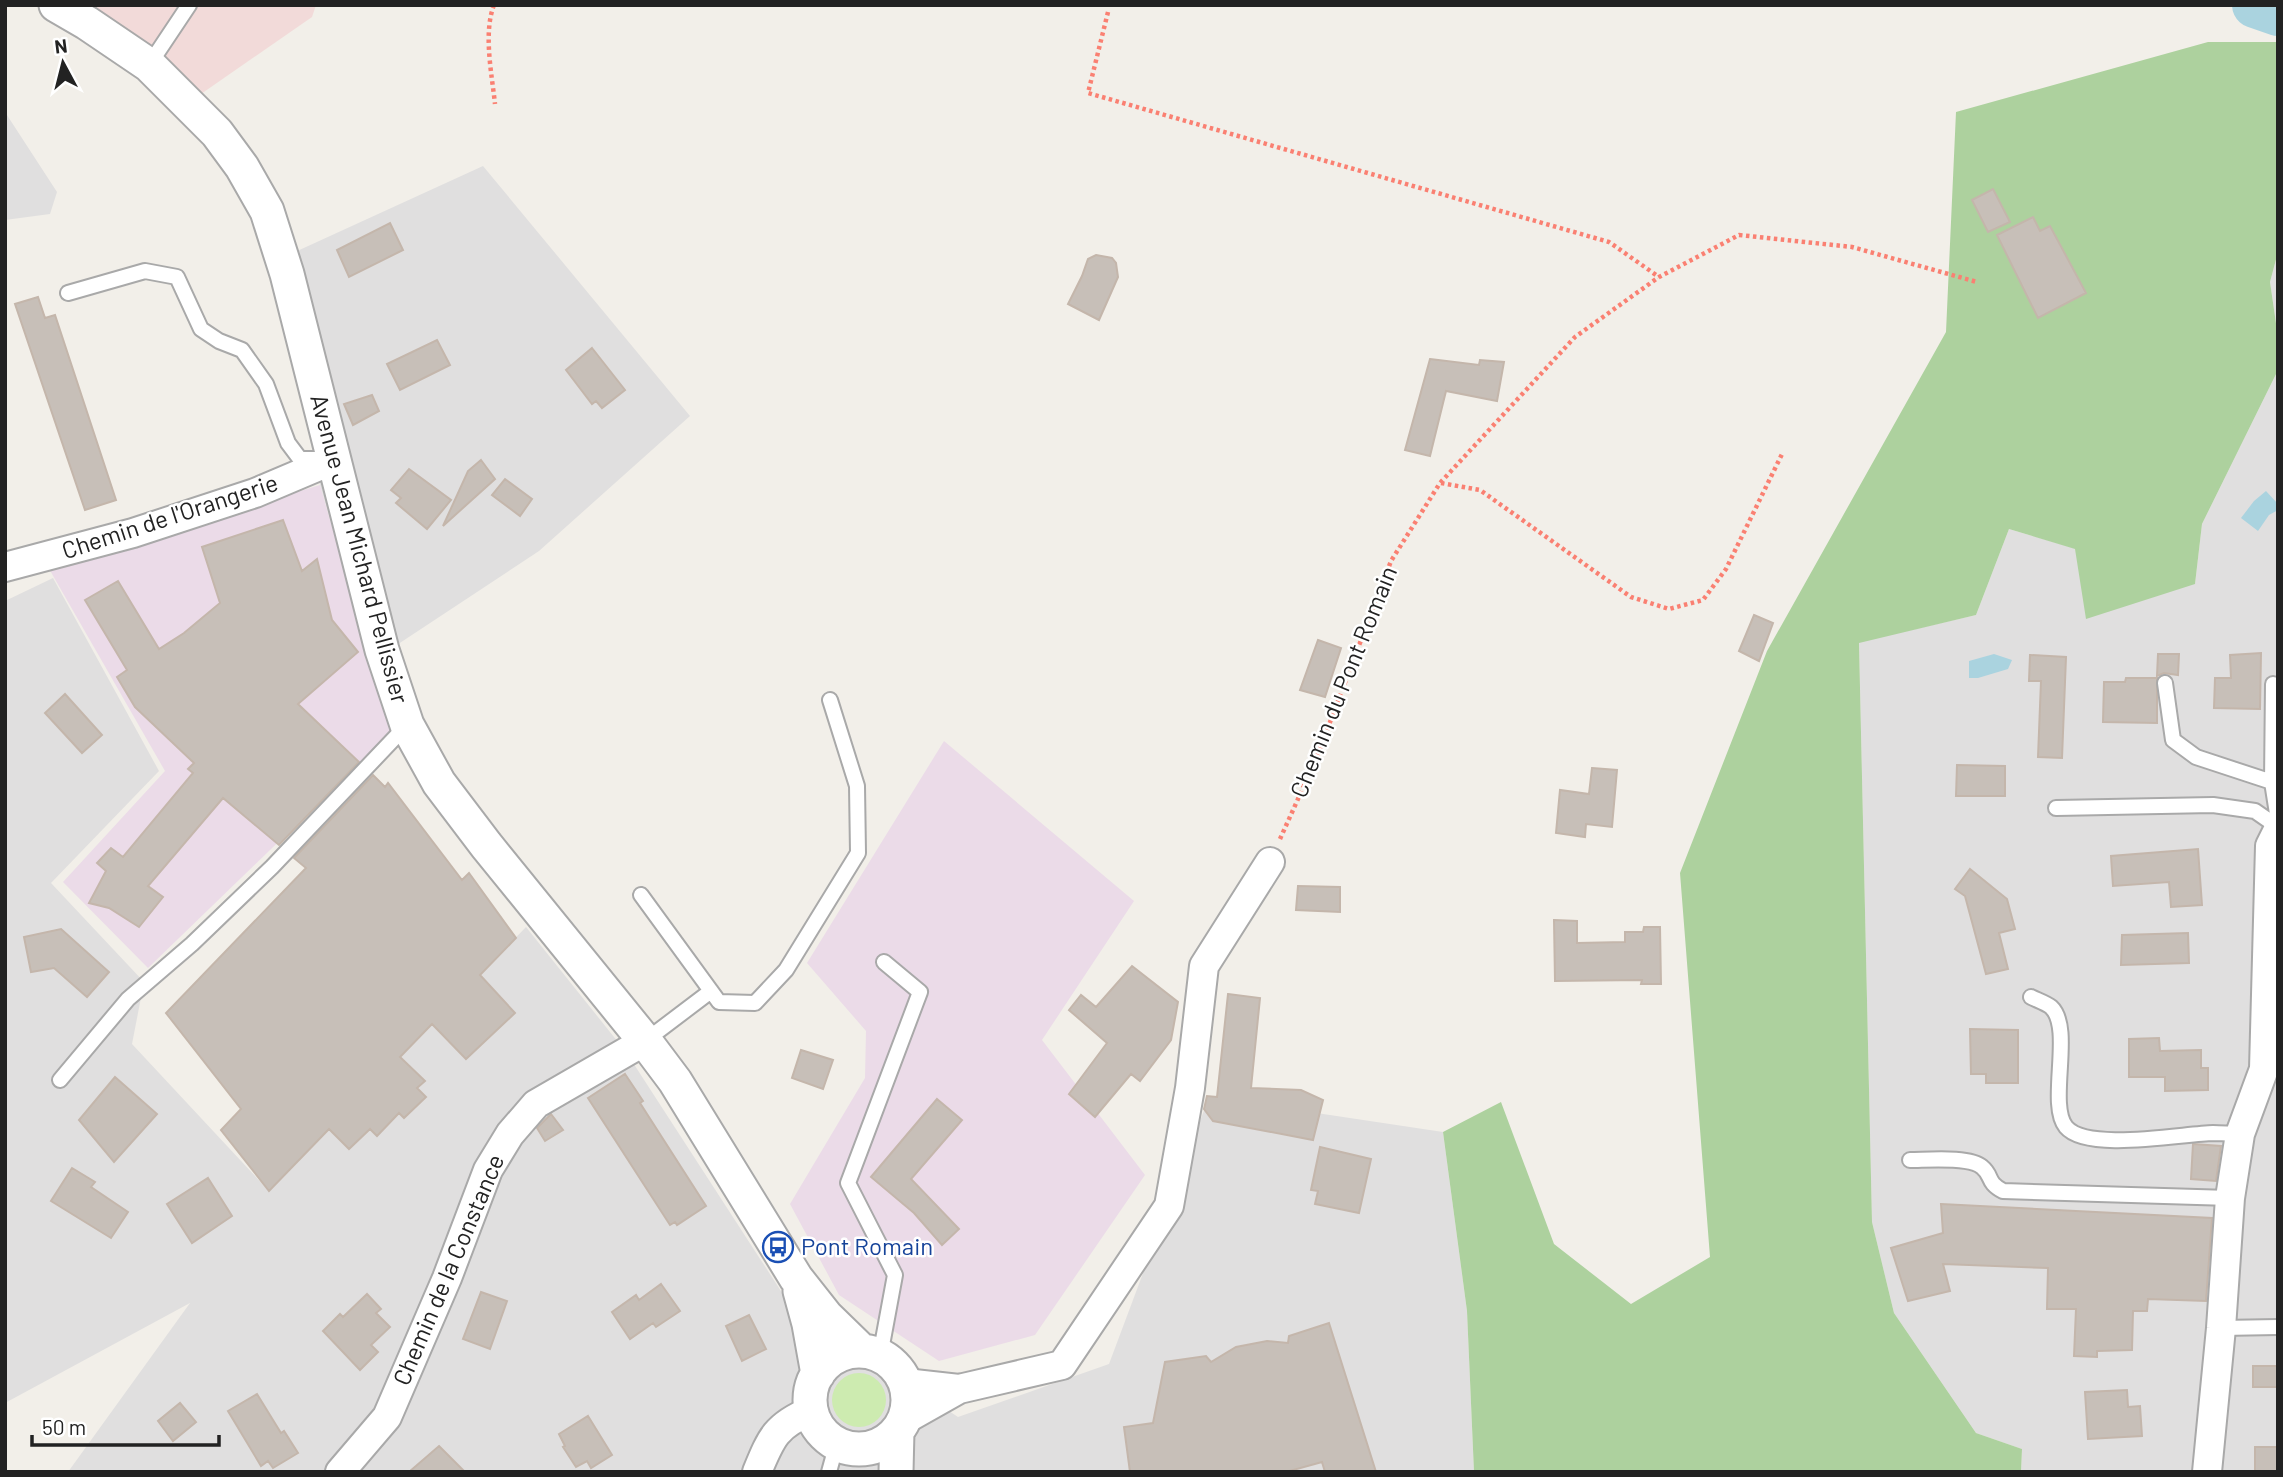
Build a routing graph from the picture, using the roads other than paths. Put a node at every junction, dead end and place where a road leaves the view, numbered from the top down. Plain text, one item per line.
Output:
1 (56, 5) edge
2 (189, 5) edge
3 (149, 65) junction
4 (68, 293) dead end
5 (333, 460) junction
6 (5, 567) edge
7 (2165, 684) dead end
8 (2273, 684) dead end
9 (830, 700) dead end
10 (407, 725) junction
11 (2272, 782) junction
12 (2056, 808) dead end
13 (2278, 820) edge
14 (2278, 828) edge
15 (1270, 862) road end
16 (641, 895) dead end
17 (884, 961) dead end
18 (711, 991) junction
19 (2032, 997) dead end
20 (645, 1041) junction
21 (60, 1080) dead end
22 (2240, 1134) junction
23 (1910, 1160) dead end
24 (2230, 1198) junction
25 (796, 1278) junction
26 (2278, 1327) edge
27 (2221, 1328) junction
28 (871, 1354) junction
29 (818, 1374) junction
30 (905, 1383) junction
31 (959, 1389) junction
32 (811, 1411) junction
33 (901, 1425) junction
34 (833, 1458) edge
35 (340, 1472) edge
36 (757, 1472) edge
37 (858, 1472) edge
38 (896, 1472) edge
39 (2207, 1472) edge

1 - 3 street, Avenue Jean Michard Pellissier
2 - 3 lane
3 - 5 street, Avenue Jean Michard Pellissier
4 - 5 lane
5 - 6 street, Chemin de l'Orangerie
5 - 10 street, Avenue Jean Michard Pellissier
7 - 11 lane
8 - 11 lane
9 - 18 lane
10 - 20 street, Avenue Jean Michard Pellissier
10 - 21 lane
11 - 13 lane
12 - 14 lane
14 - 22 street
15 - 31 street
16 - 18 lane
17 - 28 lane
18 - 20 lane
19 - 22 lane
20 - 25 street, Avenue Jean Michard Pellissier
20 - 35 street, Chemin de la Constance
22 - 24 street
23 - 24 lane
24 - 27 street
25 - 28 street, Avenue Jean Michard Pellissier
25 - 29 street, Avenue Jean Michard Pellissier
26 - 27 lane
27 - 39 street
28 - 29 street
28 - 30 street
29 - 32 street
30 - 31 street
30 - 33 street
31 - 33 street
32 - 34 street
32 - 36 street
33 - 34 street
33 - 38 street
34 - 37 street

